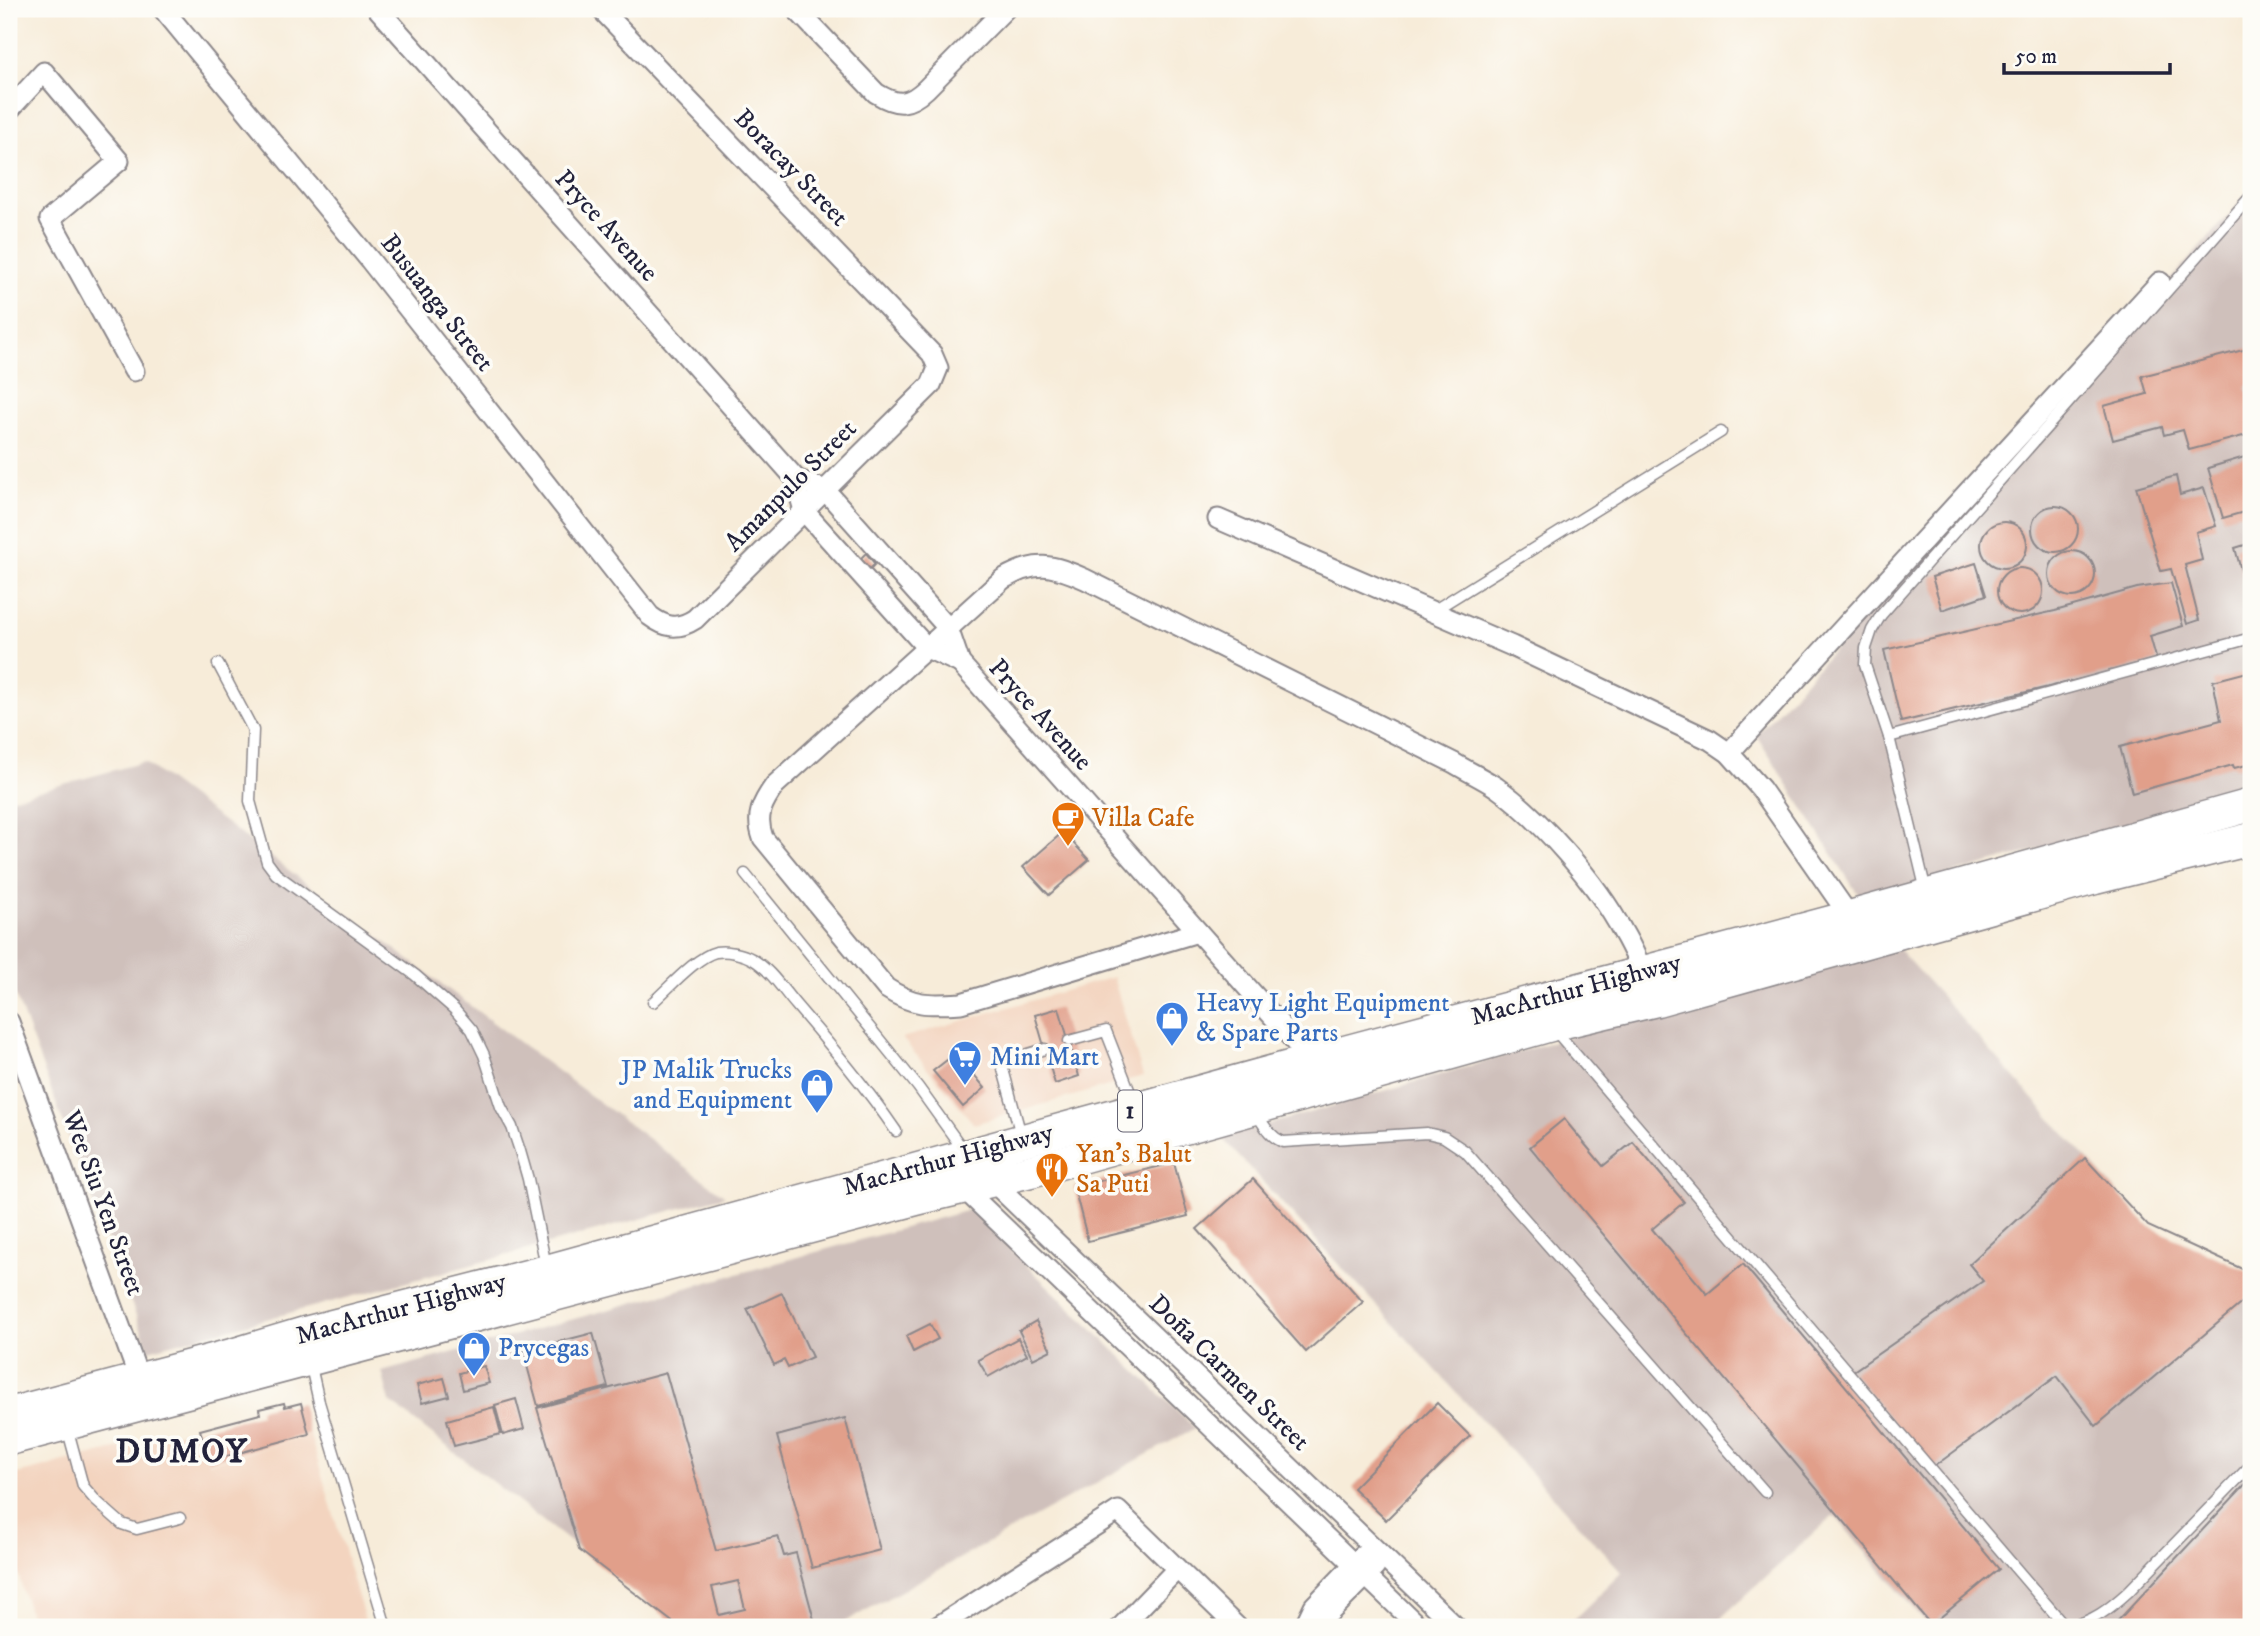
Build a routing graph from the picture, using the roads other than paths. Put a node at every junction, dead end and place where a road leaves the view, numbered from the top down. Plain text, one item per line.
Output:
1 (163, 9) edge
2 (378, 9) edge
3 (1005, 9) edge
4 (801, 10) edge
5 (608, 11) edge
6 (9, 110) edge
7 (2251, 196) edge
8 (2160, 282) dead end
9 (938, 368) joint
10 (134, 371) dead end
11 (1721, 432) dead end
12 (796, 479) junction
13 (825, 490) junction
14 (804, 511) junction
15 (1218, 519) dead end
16 (1432, 611) junction
17 (669, 627) joint
18 (948, 628) junction
19 (2251, 638) edge
20 (926, 648) junction
21 (960, 663) junction
22 (218, 664) dead end
23 (1889, 737) junction
24 (1729, 753) junction
25 (2251, 805) edge
26 (2251, 839) edge
27 (746, 874) dead end
28 (1927, 895) junction
29 (1850, 917) junction
30 (1198, 932) junction
31 (1650, 986) junction
32 (653, 1002) dead end
33 (1581, 1003) junction
34 (9, 1022) edge
35 (1551, 1025) junction
36 (1069, 1041) dead end
37 (1045, 1049) dead end
38 (1311, 1061) junction
39 (1331, 1085) junction
40 (1136, 1109) junction
41 (1253, 1109) junction
42 (896, 1131) dead end
43 (1023, 1139) junction
44 (952, 1158) junction
45 (977, 1184) junction
46 (549, 1283) junction
47 (310, 1359) junction
48 (144, 1390) junction
49 (9, 1415) edge
50 (66, 1423) junction
51 (9, 1438) edge
52 (2251, 1465) edge
53 (1765, 1492) dead end
54 (180, 1518) dead end
55 (1378, 1552) junction
56 (1177, 1569) junction
57 (1360, 1570) junction
58 (1305, 1626) edge
59 (386, 1627) edge
60 (937, 1627) edge
61 (1121, 1627) edge
62 (1237, 1627) edge
63 (1419, 1627) edge
64 (1456, 1627) edge
65 (2067, 1627) edge

1 - 17 street, Busuanga Street
2 - 12 street, Pryce Avenue
3 - 4 street
5 - 9 street, Boracay Street
6 - 10 street
7 - 23 lane
8 - 24 street
9 - 13 street, Amanpulo Street
11 - 16 lane
12 - 13 street, Pryce Avenue
12 - 14 street, Pryce Avenue
13 - 14 street, Amanpulo Street
13 - 18 street, Pryce Avenue
14 - 17 street, Amanpulo Street
14 - 20 street, Pryce Avenue
15 - 16 street
16 - 24 street
18 - 20 street
18 - 21 street, Pryce Avenue
18 - 31 street
19 - 23 lane
20 - 21 street, Pryce Avenue
20 - 30 street
21 - 30 street, Pryce Avenue
22 - 46 lane
23 - 28 lane
24 - 29 street
25 - 28 highway, MacArthur Highway / 1
26 - 31 highway, MacArthur Highway / 1
27 - 44 lane
28 - 29 highway, MacArthur Highway / 1
29 - 31 highway, MacArthur Highway / 1
30 - 38 street, Pryce Avenue
31 - 33 highway, MacArthur Highway / 1
32 - 42 lane
33 - 35 highway, MacArthur Highway / 1
33 - 38 highway, MacArthur Highway / 1
34 - 48 street, Wee Siu Yen Street
35 - 39 highway, MacArthur Highway / 1
35 - 65 lane
36 - 40 lane
37 - 43 lane
38 - 39 street, Pryce Avenue
38 - 40 highway, MacArthur Highway / 1
39 - 41 highway, MacArthur Highway / 1
40 - 43 highway, MacArthur Highway / 1
41 - 45 highway, MacArthur Highway / 1
41 - 53 lane
43 - 44 highway, MacArthur Highway / 1
44 - 45 street, Doña Carmen Street
44 - 45 street, Doña Carmen Street
44 - 46 highway, MacArthur Highway / 1
45 - 46 highway, MacArthur Highway / 1
45 - 55 street, Doña Carmen Street
45 - 57 street, Doña Carmen Street
46 - 47 highway, MacArthur Highway / 1
46 - 48 highway, MacArthur Highway / 1
47 - 48 highway, MacArthur Highway / 1
47 - 59 lane
48 - 49 highway, MacArthur Highway / 1
48 - 50 highway, MacArthur Highway / 1
50 - 51 highway, MacArthur Highway / 1
50 - 54 lane
52 - 65 lane
55 - 57 street
55 - 64 street, Doña Carmen Street
56 - 60 street
56 - 61 street
56 - 62 street
57 - 58 street
57 - 63 street, Doña Carmen Street

